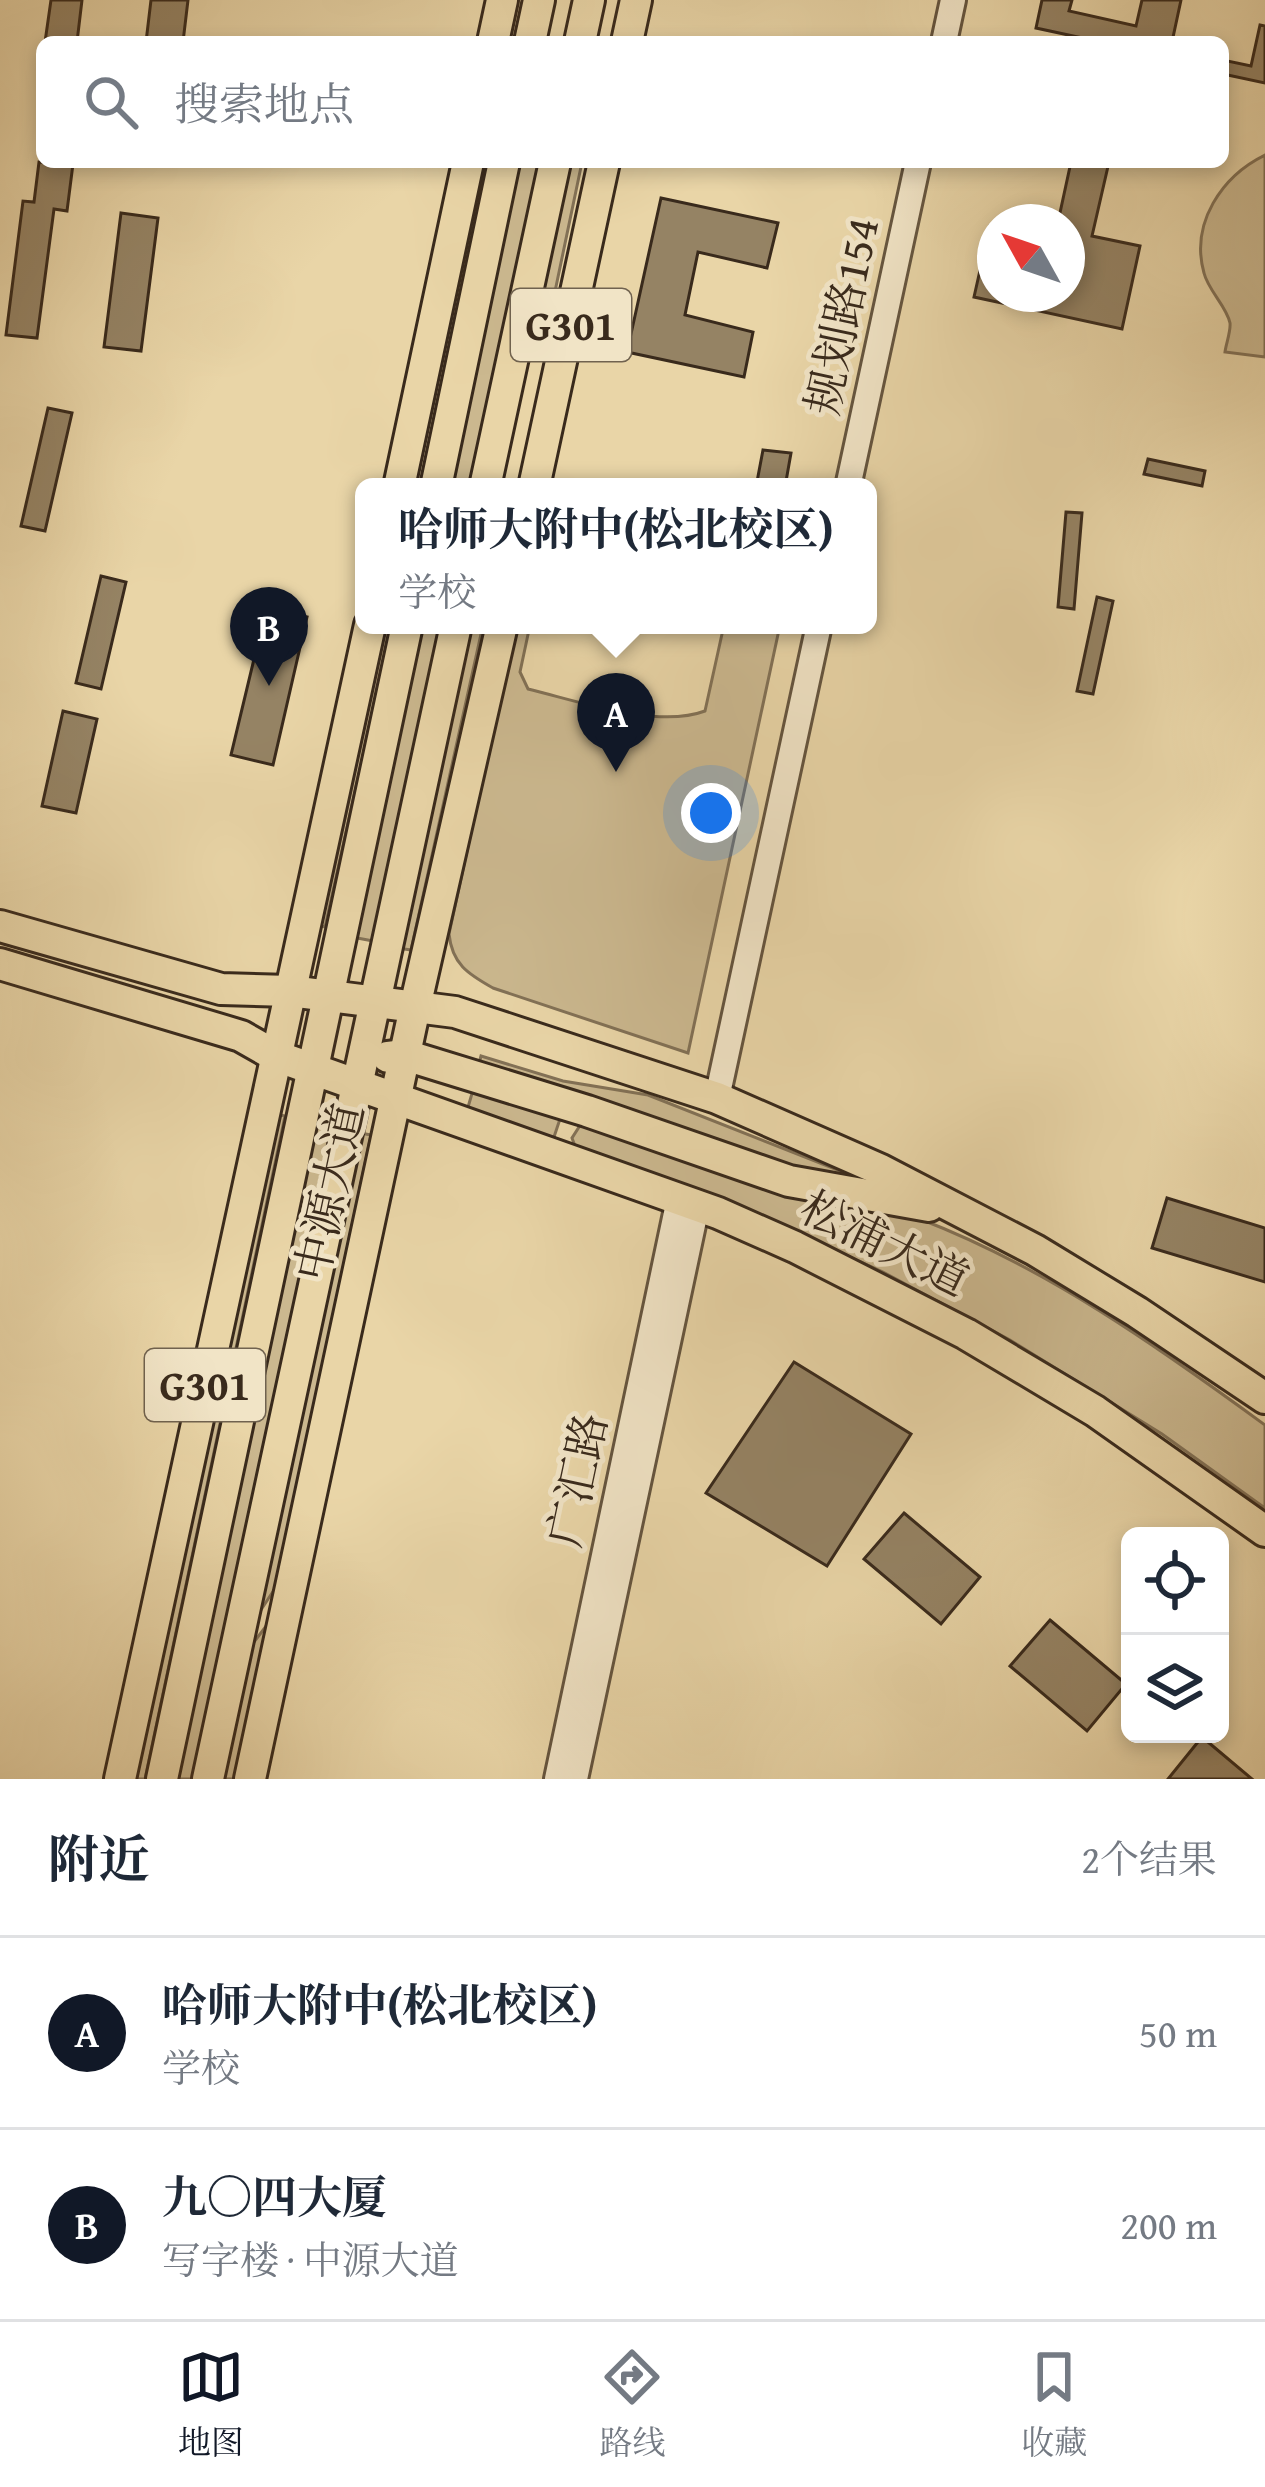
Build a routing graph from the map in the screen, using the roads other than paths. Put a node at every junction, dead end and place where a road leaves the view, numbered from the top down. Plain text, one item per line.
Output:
1 (502, 0) edge
2 (538, 0) edge
3 (589, 0) edge
4 (635, 0) edge
5 (938, 0) edge
6 (953, 0) edge
7 (494, 36) edge
8 (531, 36) edge
9 (581, 36) edge
10 (628, 36) edge
11 (930, 36) edge
12 (945, 36) edge
13 (467, 168) edge
14 (504, 168) edge
15 (554, 168) edge
16 (603, 168) edge
17 (903, 168) edge
18 (917, 168) edge
19 (401, 478) edge
20 (438, 478) edge
21 (487, 478) edge
22 (536, 478) edge
23 (836, 478) edge
24 (850, 478) edge
25 (368, 634) edge
26 (405, 634) edge
27 (454, 634) edge
28 (500, 634) edge
29 (803, 634) edge
30 (817, 634) edge
31 (0, 926) edge
32 (0, 964) edge
33 (290, 991) junction
34 (330, 996) junction
35 (375, 1002) junction
36 (415, 1007) junction
37 (405, 1054) junction
38 (276, 1056) junction
39 (314, 1070) junction
40 (359, 1073) junction
41 (710, 1096) junction
42 (395, 1098) junction
43 (587, 1111) junction
44 (575, 1161) junction
45 (688, 1202) junction
46 (964, 1213) junction
47 (1265, 1398) edge
48 (1265, 1531) edge
49 (120, 1779) edge
50 (162, 1779) edge
51 (208, 1779) edge
52 (250, 1779) edge
53 (557, 1779) edge
54 (575, 1779) edge

1 - 7 highway
2 - 8 highway
3 - 9 highway
4 - 10 highway
5 - 11 street
6 - 12 street
13 - 19 highway
14 - 20 highway
15 - 21 highway
16 - 22 highway, G301
17 - 23 street
18 - 24 street, 规划路154
25 - 33 highway, 中源大道 / G301
26 - 34 highway, 中源大道
27 - 35 highway, 中源大道
28 - 36 highway, 中源大道 / G301
29 - 41 street
30 - 41 street
31 - 33 highway, 松浦大道
32 - 38 highway, 松浦大道
33 - 34 highway, 松浦大道
33 - 38 highway, 中源大道 / G301
34 - 35 highway, 松浦大道
34 - 39 highway, 中源大道
35 - 36 highway, 松浦大道
35 - 40 highway, 中源大道
36 - 37 highway, 中源大道 / G301
36 - 41 highway, 松浦大道
37 - 40 highway
37 - 42 highway, 中源大道 / G301
37 - 43 highway
38 - 39 highway, 松浦大道
38 - 49 highway, 中源大道 / G301
39 - 40 highway, 松浦大道
39 - 50 highway, 中源大道
40 - 42 highway, 松浦大道
40 - 51 highway, 中源大道
41 - 46 highway, 松浦大道
42 - 44 highway, 松浦大道
42 - 52 highway, 中源大道 / G301
43 - 44 highway
43 - 46 highway
44 - 45 highway, 松浦大道
45 - 48 highway, 松浦大道
45 - 53 street, 广汇路
45 - 54 street, 广汇路
46 - 47 highway, 松浦大道

